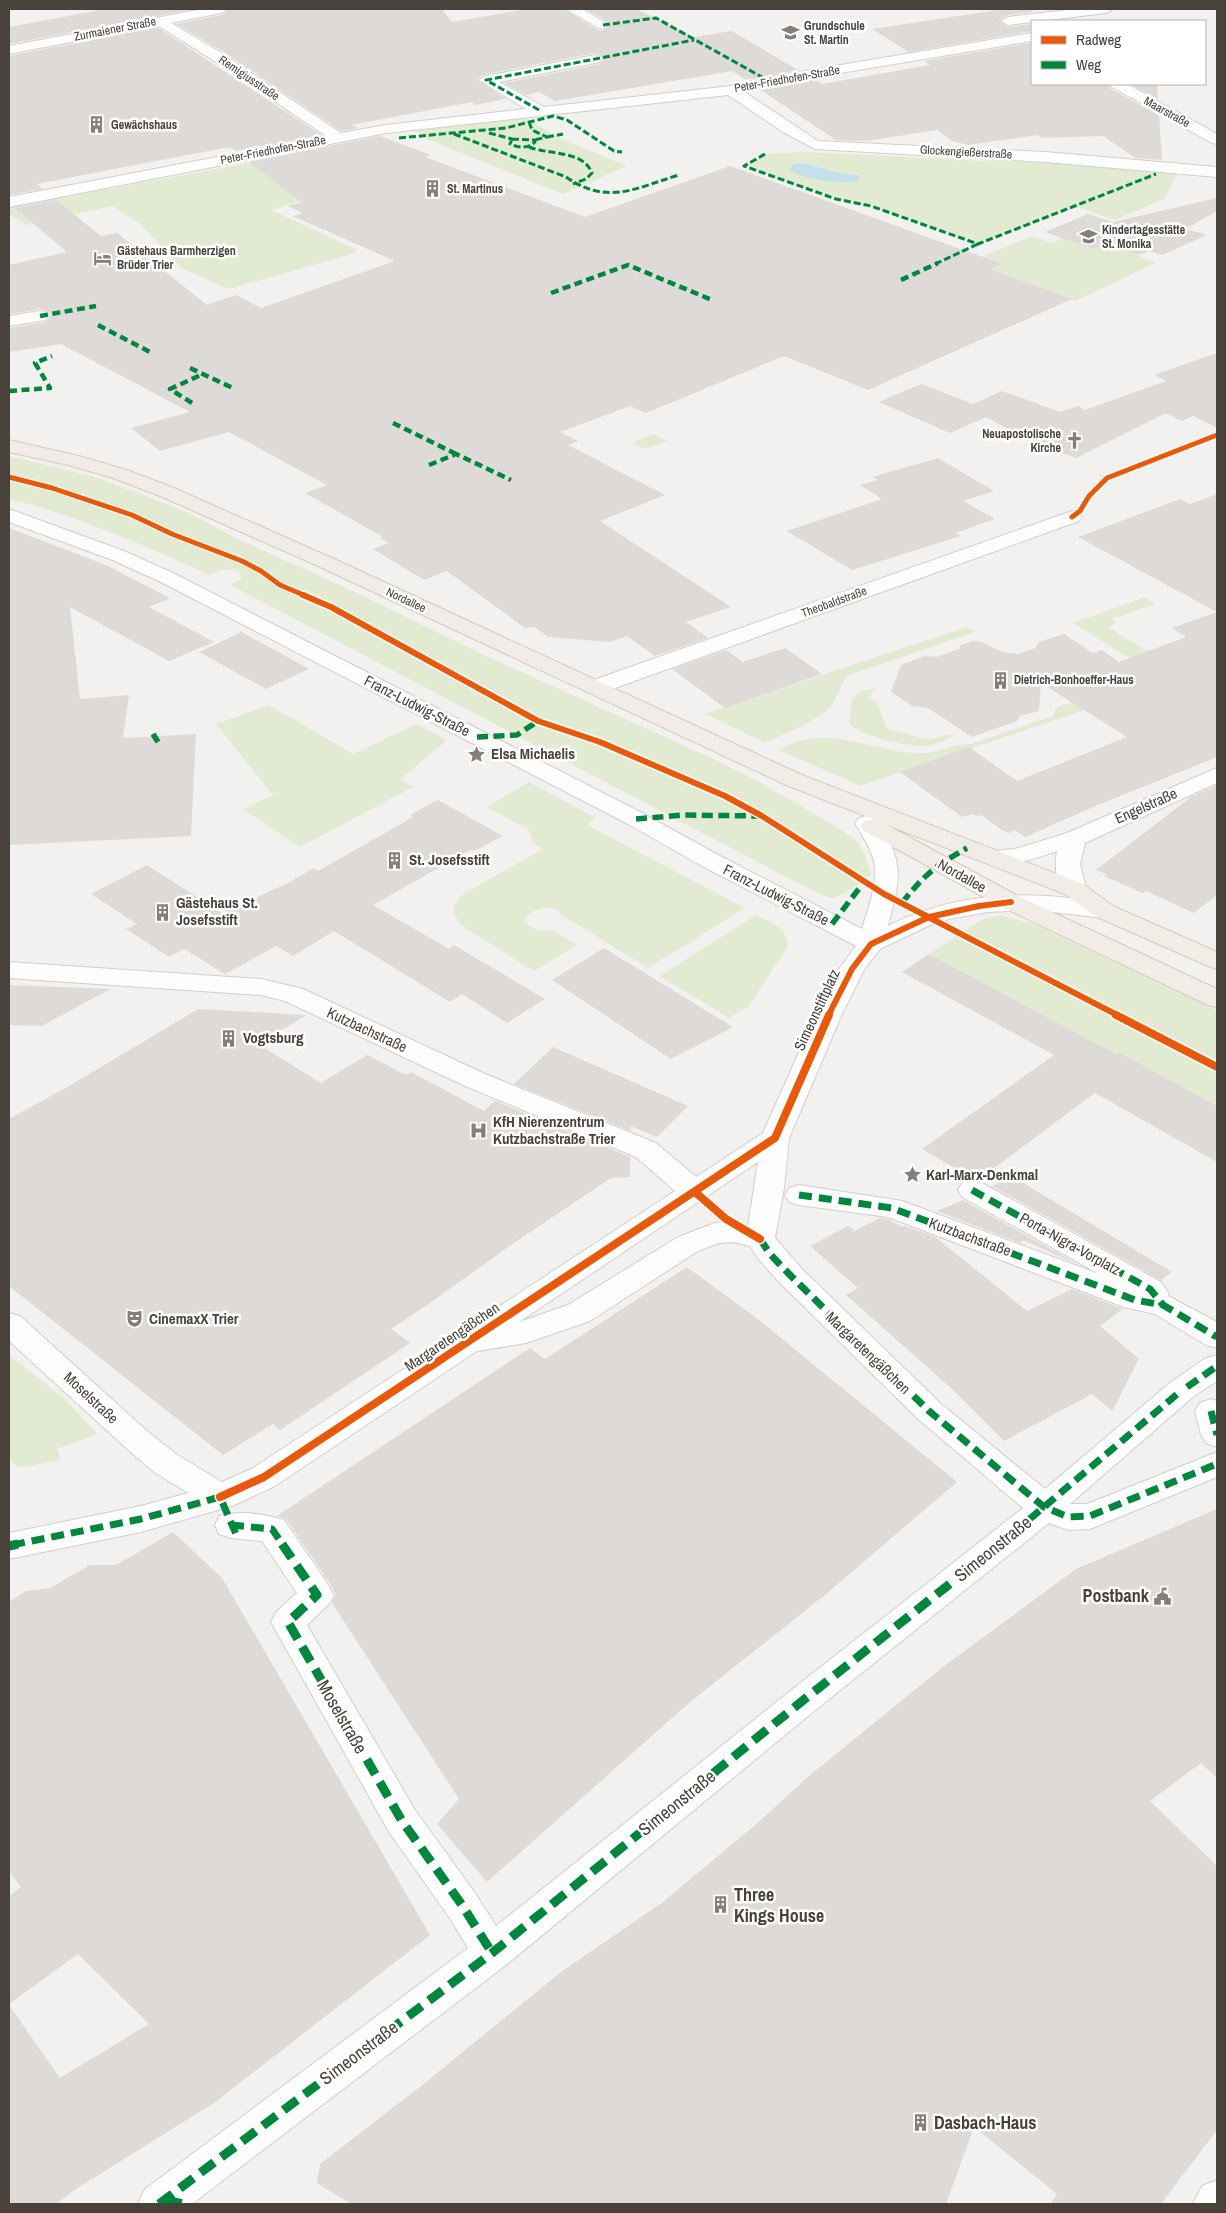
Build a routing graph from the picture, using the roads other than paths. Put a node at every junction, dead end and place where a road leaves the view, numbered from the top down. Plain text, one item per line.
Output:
1 (221, 9) edge
2 (573, 9) edge
3 (1106, 9) edge
4 (994, 12) dead end
5 (159, 21) junction
6 (1008, 21) junction
7 (603, 25) dead end
8 (1031, 35) edge
9 (1031, 36) edge
10 (9, 50) edge
11 (595, 59) dead end
12 (1119, 85) edge
13 (731, 90) junction
14 (539, 110) junction
15 (337, 138) junction
16 (1217, 140) edge
17 (1217, 172) edge
18 (9, 202) edge
19 (40, 316) dead end
20 (9, 321) edge
21 (9, 446) edge
22 (9, 515) edge
23 (1072, 517) dead end
24 (596, 687) junction
25 (1217, 775) edge
26 (794, 780) junction
27 (867, 823) junction
28 (1075, 838) junction
29 (992, 857) junction
30 (1074, 889) junction
31 (1011, 902) junction
32 (1104, 911) junction
33 (871, 944) junction
34 (1217, 961) edge
35 (9, 970) edge
36 (1217, 999) edge
37 (775, 1138) junction
38 (972, 1190) dead end
39 (695, 1192) junction
40 (799, 1195) dead end
41 (760, 1239) junction
42 (1149, 1302) junction
43 (9, 1324) edge
44 (1217, 1338) edge
45 (470, 1341) junction
46 (1217, 1366) edge
47 (1217, 1464) edge
48 (220, 1497) junction
49 (1044, 1507) junction
50 (236, 1534) dead end
51 (9, 1546) edge
52 (492, 1953) junction
53 (1217, 2200) edge
54 (169, 2203) edge
55 (1214, 2204) edge

1 - 5 street, Zurmaiener Straße
2 - 7 street
3 - 6 street
4 - 6 street
5 - 10 street, Zurmaiener Straße
5 - 15 street, Remigiusstraße
6 - 8 street
9 - 13 street, Peter-Friedhofen-Straße
11 - 14 street
12 - 16 street, Maarstraße
13 - 14 street, Peter-Friedhofen-Straße
13 - 17 street, Glockengießerstraße
14 - 15 street, Peter-Friedhofen-Straße
15 - 18 street, Peter-Friedhofen-Straße
19 - 20 street
21 - 24 main road, Nordallee
22 - 33 street, Franz-Ludwig-Straße
23 - 24 street, Theobaldstraße
24 - 26 main road, Nordallee
25 - 28 street, Engelstraße
26 - 27 main road, Nordallee
26 - 29 main road, Nordallee
27 - 31 main road, Nordallee
27 - 33 street, Simeonstiftplatz
28 - 29 street, Engelstraße
28 - 30 street
29 - 30 main road, Nordallee
30 - 32 main road, Nordallee
31 - 32 street, Simeonstiftplatz
31 - 33 street, Simeonstiftplatz
31 - 36 main road, Nordallee
32 - 34 main road, Nordallee
33 - 37 street, Simeonstiftplatz
35 - 39 street, Kutzbachstraße
37 - 39 street
37 - 41 street, Simeonstiftplatz
38 - 42 street, Porta-Nigra-Vorplatz
39 - 45 street, Margaretengäßchen
40 - 42 street, Kutzbachstraße
41 - 45 street, Margaretengäßchen
41 - 49 street, Margaretengäßchen
42 - 44 street, Porta-Nigra-Vorplatz
43 - 48 street, Moselstraße
45 - 48 street, Margaretengäßchen
46 - 49 street
47 - 49 street, Simeonstraße
48 - 51 street
49 - 52 street, Simeonstraße
50 - 52 street, Moselstraße
52 - 54 street, Simeonstraße
53 - 55 street

